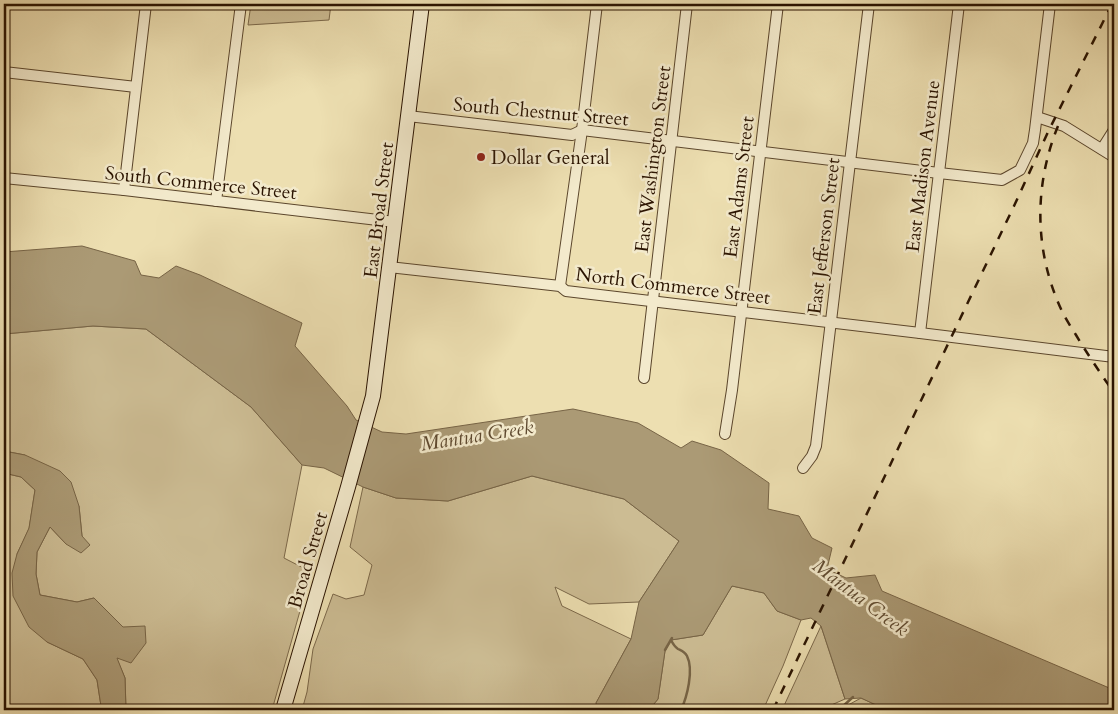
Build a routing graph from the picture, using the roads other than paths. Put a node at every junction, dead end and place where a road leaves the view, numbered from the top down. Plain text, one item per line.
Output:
1 (146, 4) edge
2 (240, 4) edge
3 (422, 4) edge
4 (597, 4) edge
5 (687, 4) edge
6 (778, 4) edge
7 (869, 4) edge
8 (959, 4) edge
9 (1050, 4) edge
10 (4, 72) edge
11 (136, 87) junction
12 (408, 116) junction
13 (1037, 117) junction
14 (582, 130) junction
15 (1114, 130) edge
16 (672, 141) junction
17 (1102, 149) junction
18 (760, 151) junction
19 (1114, 157) edge
20 (850, 162) junction
21 (939, 173) junction
22 (4, 178) edge
23 (124, 190) junction
24 (216, 200) junction
25 (395, 222) junction
26 (389, 267) junction
27 (560, 286) junction
28 (653, 302) junction
29 (741, 312) junction
30 (830, 323) junction
31 (920, 333) junction
32 (1114, 357) edge
33 (644, 378) dead end
34 (366, 420) joint
35 (725, 434) dead end
36 (803, 468) dead end
37 (283, 710) edge

1 - 11 street
2 - 24 street
3 - 12 main road, East Broad Street
4 - 14 street
5 - 16 street, East Washington Street
6 - 18 street, East Adams Street
7 - 20 street, East Jefferson Street
8 - 21 street, East Madison Avenue
9 - 13 street
10 - 11 street
11 - 23 street
12 - 14 street, South Chestnut Street
12 - 25 main road, East Broad Street
13 - 17 street
13 - 21 street, South Chestnut Street
14 - 16 street, South Chestnut Street
14 - 27 street
15 - 17 street
16 - 18 street, South Chestnut Street
16 - 28 street, East Washington Street
17 - 19 street
18 - 20 street, South Chestnut Street
18 - 29 street, East Adams Street
20 - 21 street, South Chestnut Street
20 - 30 street, East Jefferson Street
21 - 31 street, East Madison Avenue
22 - 23 street, South Commerce Street
23 - 24 street, South Commerce Street
24 - 25 street, South Commerce Street
25 - 26 main road, East Broad Street
26 - 27 street, North Commerce Street
26 - 34 main road, East Broad Street
27 - 28 street, North Commerce Street
28 - 29 street, North Commerce Street
28 - 33 street, East Washington Street
29 - 30 street, North Commerce Street
29 - 35 street, East Adams Street
30 - 31 street, North Commerce Street
30 - 36 street, East Jefferson Street
31 - 32 street, North Commerce Street
34 - 37 main road, Broad Street

